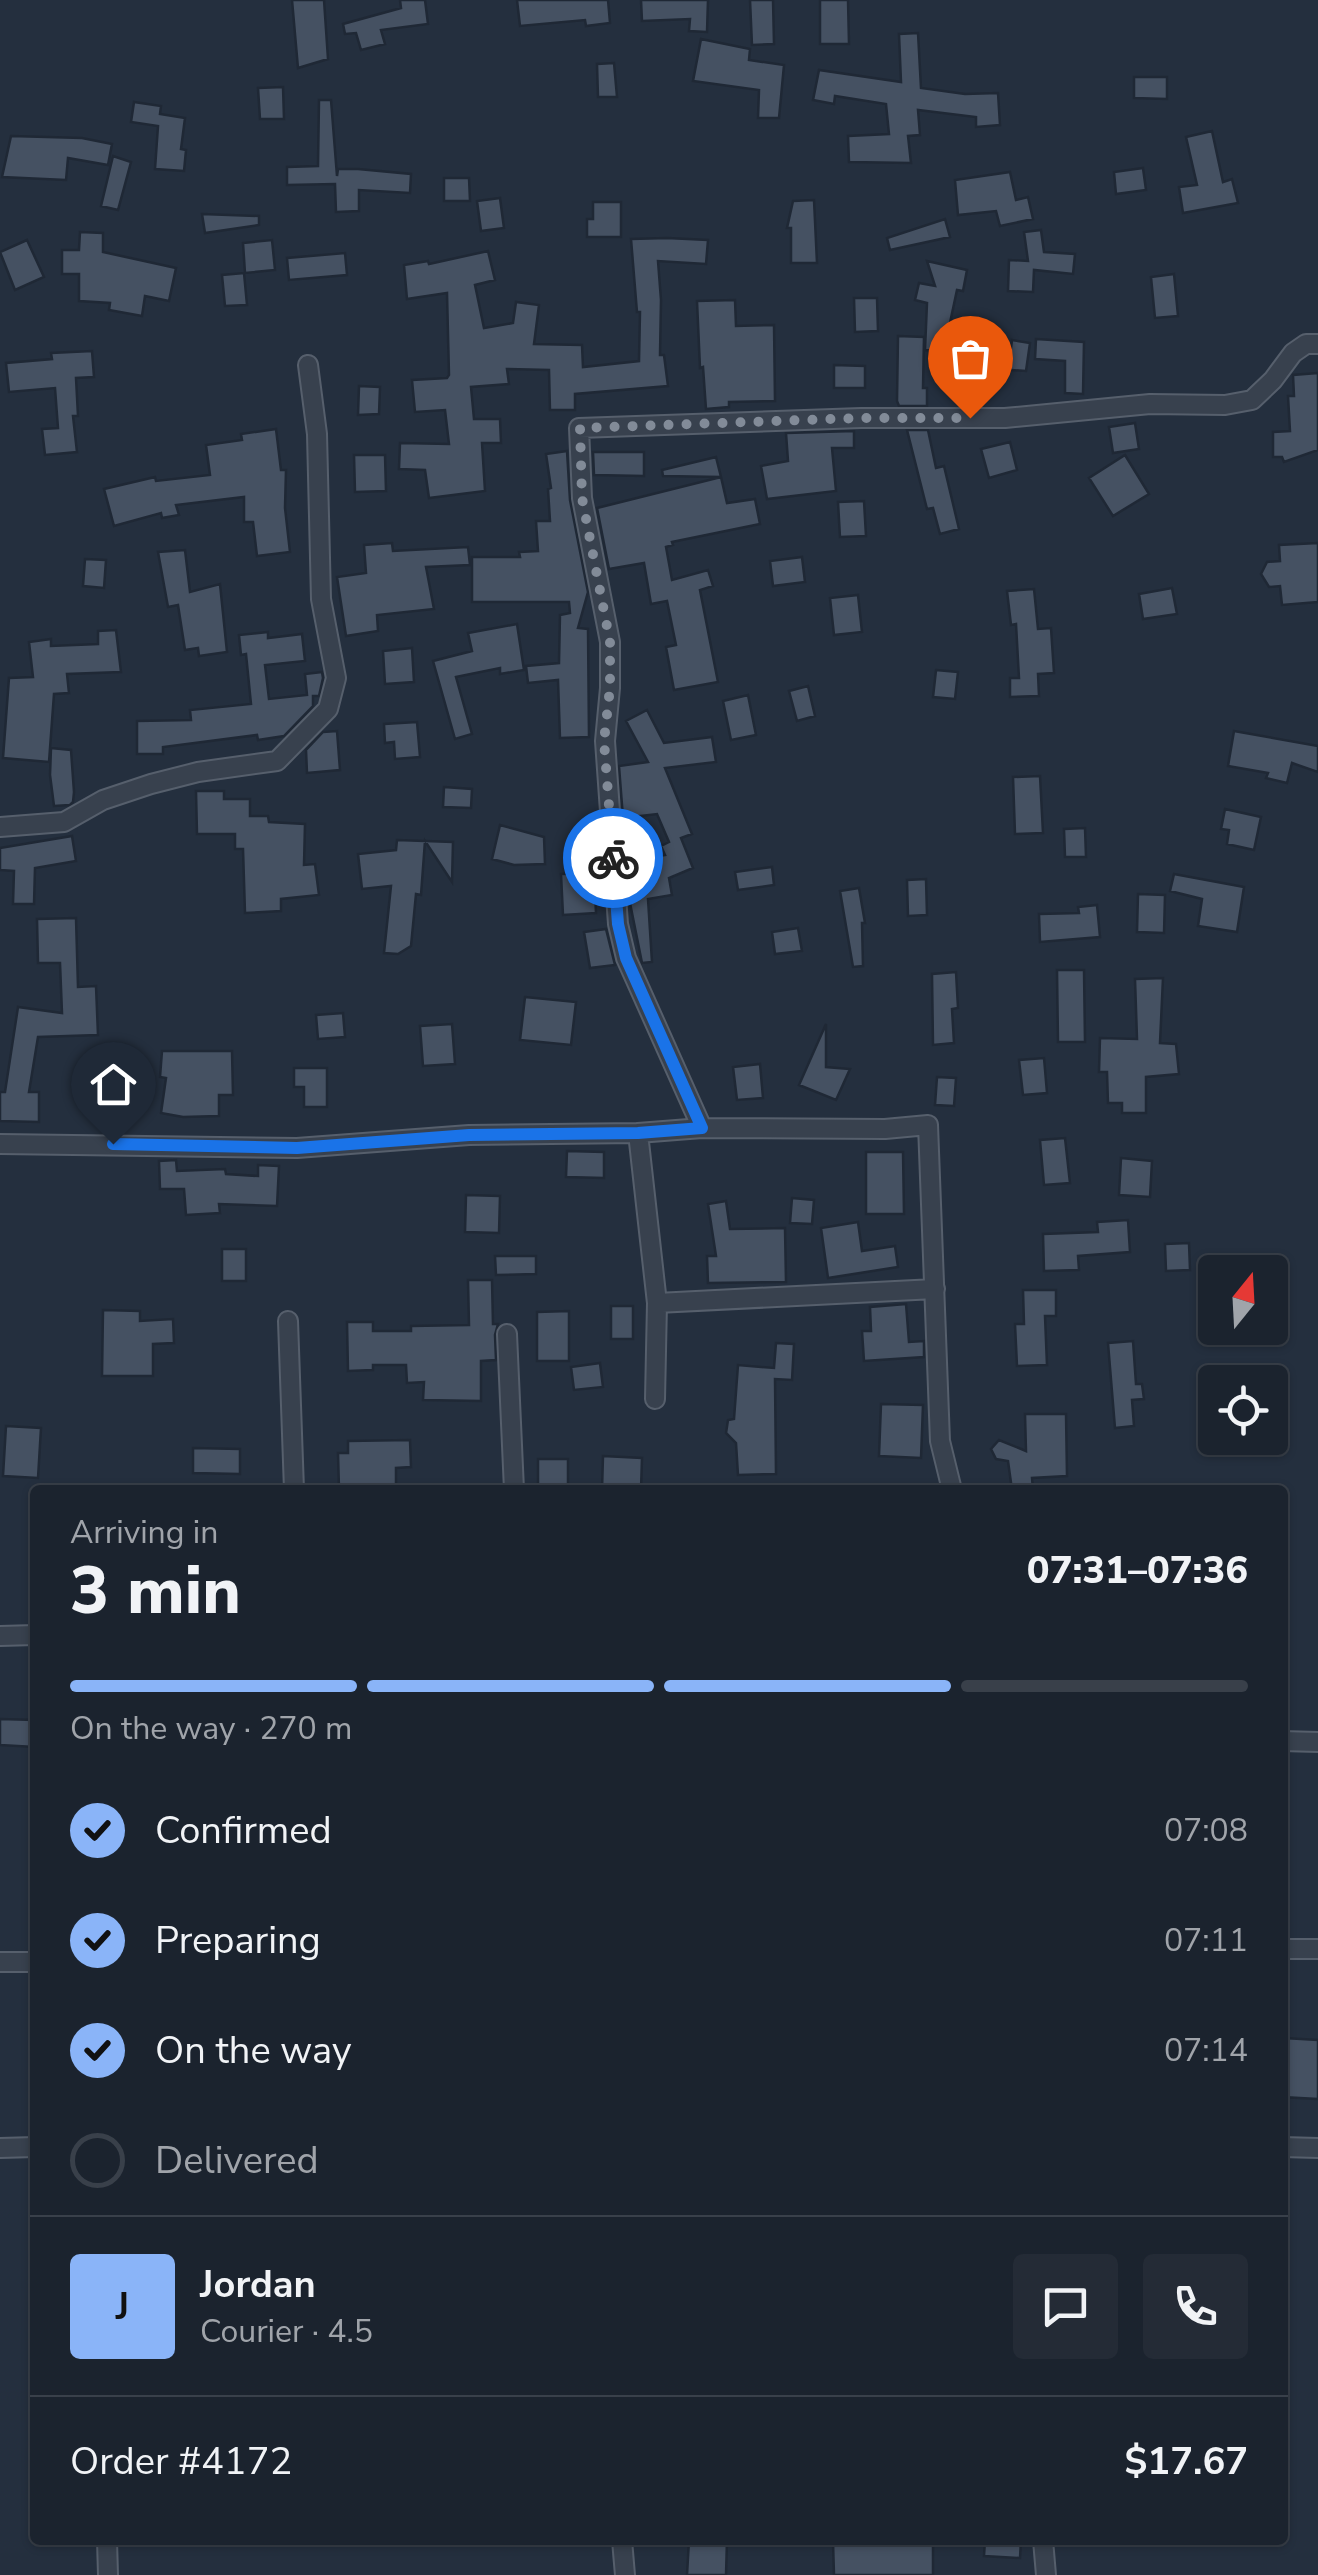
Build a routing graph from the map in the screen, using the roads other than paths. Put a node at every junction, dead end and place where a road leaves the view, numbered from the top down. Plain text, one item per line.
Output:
1 (1318, 344) edge
2 (308, 365) dead end
3 (0, 826) edge
4 (702, 1128) junction
5 (638, 1133) junction
6 (0, 1144) edge
7 (935, 1290) junction
8 (658, 1303) junction
9 (288, 1321) dead end
10 (507, 1334) dead end
11 (655, 1399) dead end
12 (294, 1485) edge
13 (514, 1485) edge
14 (951, 1485) edge
15 (30, 1635) edge
16 (0, 1636) edge
17 (1288, 1742) edge
18 (1318, 1742) edge
19 (1318, 1949) edge
20 (1288, 1950) edge
21 (0, 1962) edge
22 (30, 1962) edge
23 (30, 2147) edge
24 (1288, 2147) edge
25 (0, 2148) edge
26 (1318, 2148) edge
27 (107, 2545) edge
28 (622, 2545) edge
29 (1043, 2545) edge
30 (108, 2575) edge
31 (625, 2575) edge
32 (1046, 2575) edge

1 - 4 street
2 - 3 street
4 - 5 street
4 - 7 street
5 - 6 street
5 - 8 street
7 - 8 street
7 - 14 street
8 - 11 street
9 - 12 street
10 - 13 street
15 - 16 street
17 - 18 street
19 - 20 street
21 - 22 street
23 - 25 street
24 - 26 street
27 - 30 street
28 - 31 street
29 - 32 street

